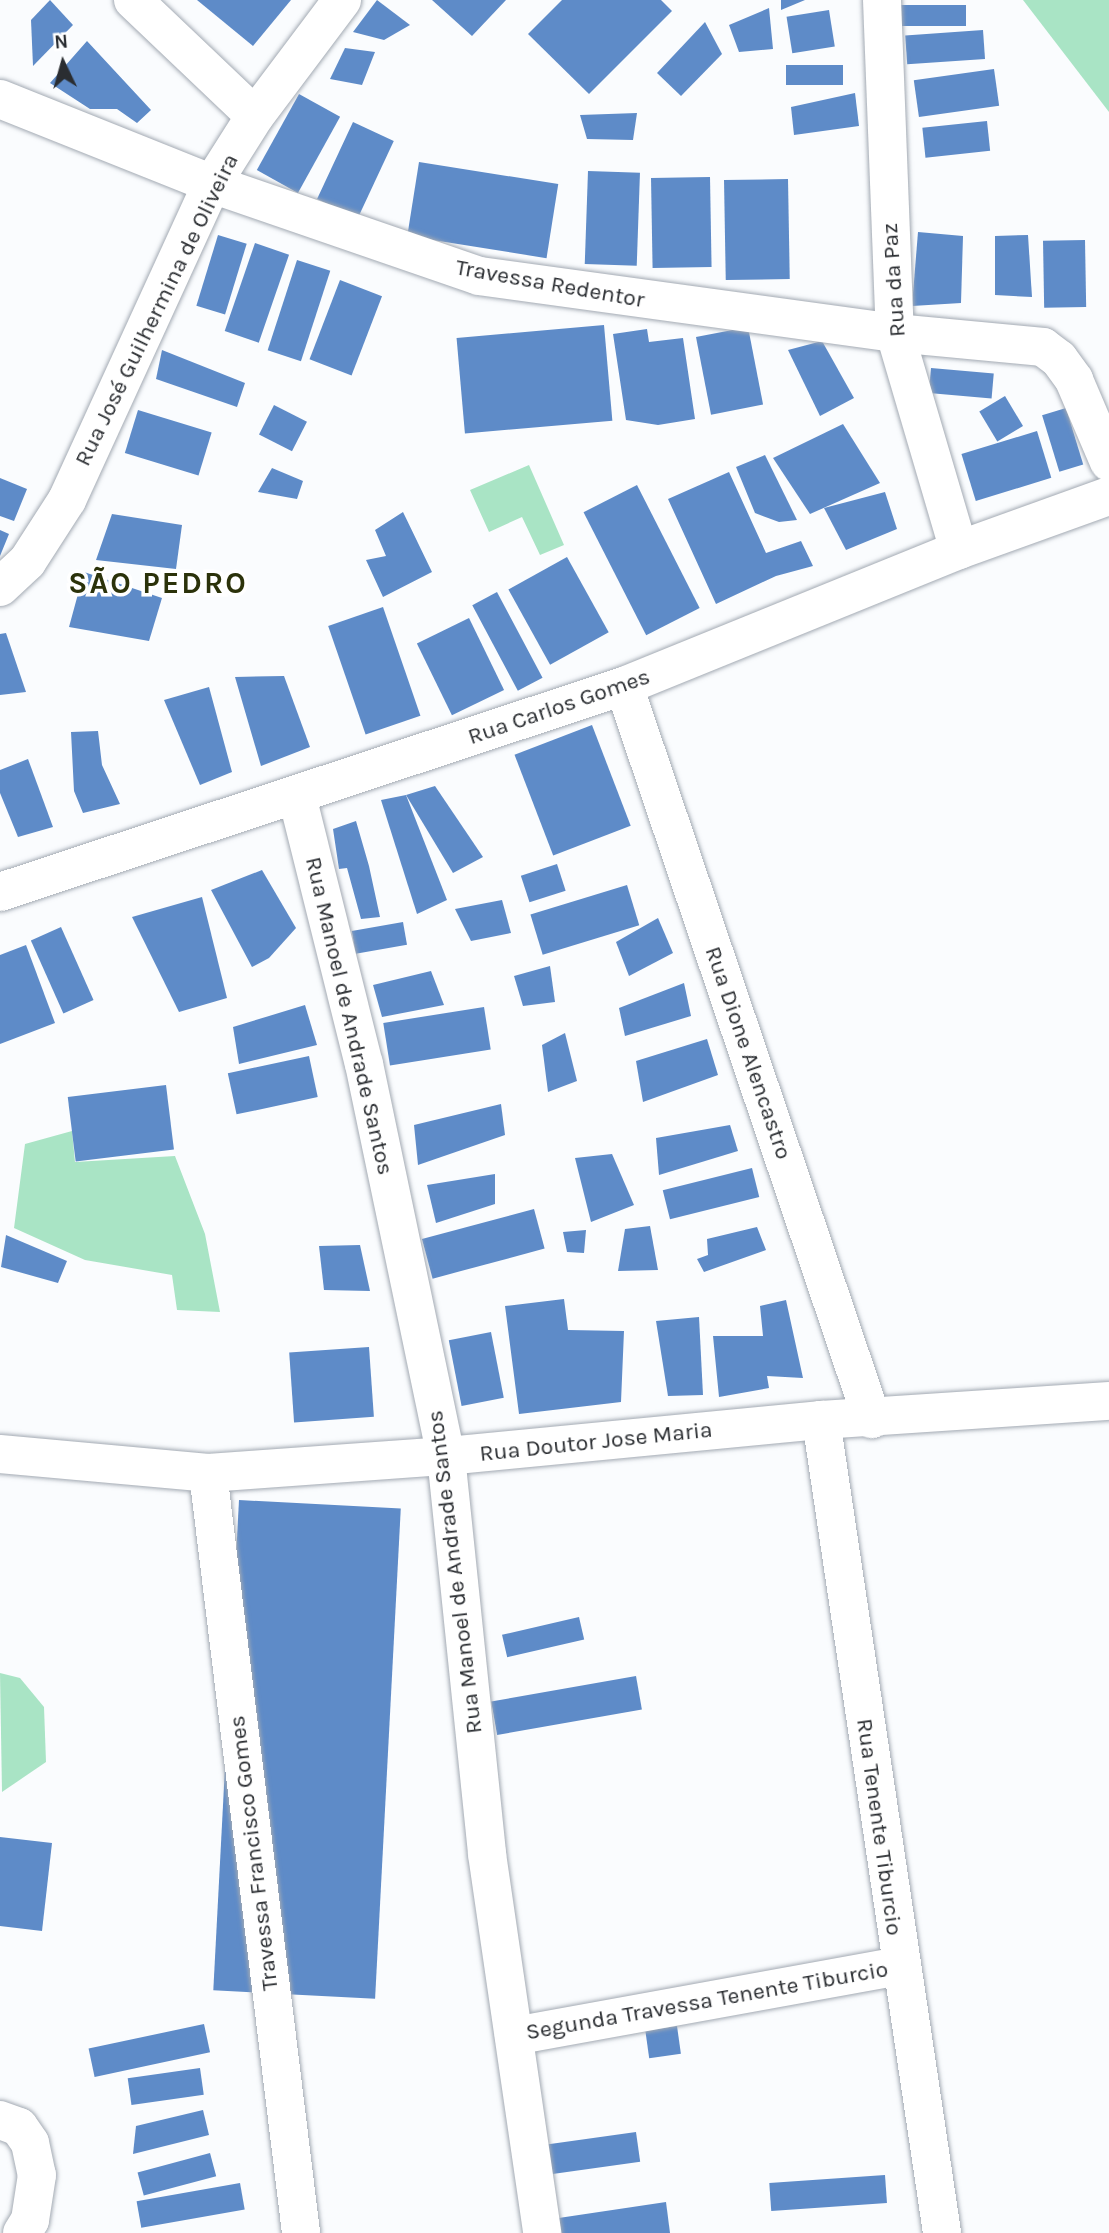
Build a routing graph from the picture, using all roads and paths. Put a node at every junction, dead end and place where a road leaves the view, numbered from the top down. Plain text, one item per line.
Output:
1 (133, 0) edge
2 (342, 0) edge
3 (882, 0) edge
4 (0, 99) edge
5 (255, 116) junction
6 (212, 184) junction
7 (895, 333) junction
8 (1109, 462) edge
9 (1109, 496) edge
10 (959, 550) junction
11 (0, 587) edge
12 (624, 686) junction
13 (297, 796) junction
14 (0, 892) edge
15 (1109, 1401) edge
16 (872, 1419) junction
17 (821, 1420) junction
18 (0, 1454) edge
19 (446, 1456) junction
20 (208, 1473) junction
21 (899, 1966) junction
22 (514, 2036) junction
23 (0, 2120) edge
24 (22, 2233) edge
25 (301, 2233) edge
26 (542, 2233) edge
27 (942, 2233) edge

1 - 5 street
2 - 5 street, Rua José Guilhermina de Oliveira
3 - 7 street, Rua da Paz
4 - 6 street, Travessa Redentor
5 - 6 street, Rua José Guilhermina de Oliveira
6 - 7 street, Travessa Redentor
6 - 11 street, Rua José Guilhermina de Oliveira
7 - 8 street, Travessa Redentor
7 - 10 street, Rua da Paz
9 - 10 street, Rua Carlos Gomes
10 - 12 street, Rua Carlos Gomes
12 - 13 street, Rua Carlos Gomes
12 - 16 street, Rua Dione Alencastro
13 - 14 street, Rua Carlos Gomes
13 - 19 street, Rua Manoel de Andrade Santos
15 - 16 street, Rua Doutor Jose Maria
16 - 17 street, Rua Doutor Jose Maria
17 - 19 street, Rua Doutor Jose Maria
17 - 21 street, Rua Tenente Tiburcio
18 - 20 street, Rua Doutor Jose Maria
19 - 20 street, Rua Doutor Jose Maria
19 - 22 street, Rua Manoel de Andrade Santos
20 - 25 street, Travessa Francisco Gomes
21 - 22 street, Segunda Travessa Tenente Tiburcio
21 - 27 street, Rua Tenente Tiburcio
22 - 26 street, Rua Manoel de Andrade Santos
23 - 24 street

